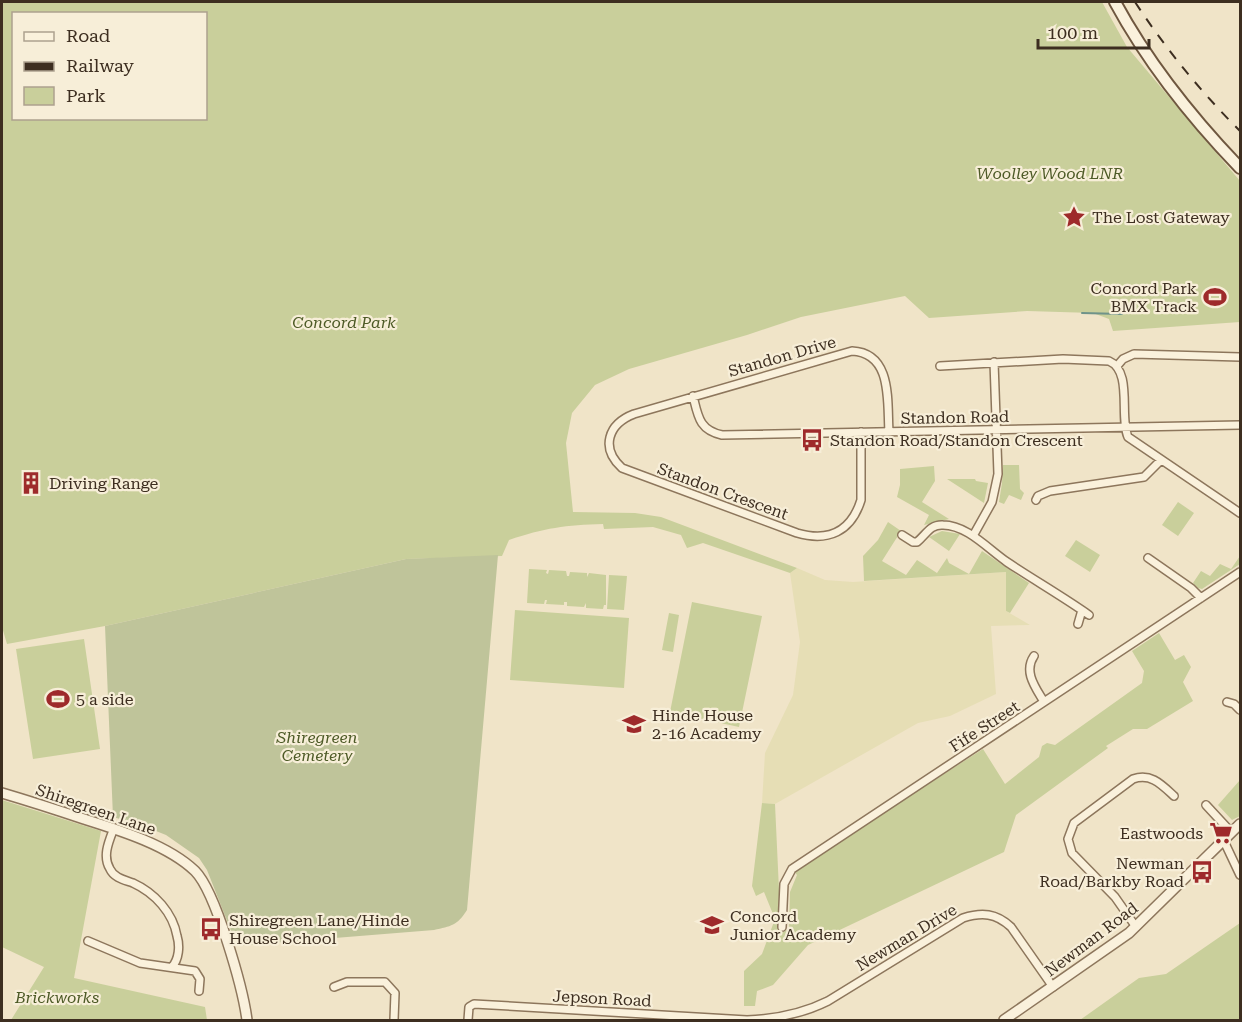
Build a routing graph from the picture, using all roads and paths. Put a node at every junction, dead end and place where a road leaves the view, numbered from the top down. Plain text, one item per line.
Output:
1 (1115, 2) edge
2 (1240, 168) edge
3 (1240, 357) edge
4 (994, 362) junction
5 (940, 366) dead end
6 (1117, 366) junction
7 (693, 396) junction
8 (1240, 425) edge
9 (1126, 428) junction
10 (995, 429) junction
11 (861, 432) junction
12 (889, 432) junction
13 (1161, 460) junction
14 (1036, 500) dead end
15 (1240, 513) edge
16 (902, 535) dead end
17 (974, 536) junction
18 (1148, 558) dead end
19 (1240, 572) edge
20 (1201, 598) junction
21 (1082, 610) junction
22 (1089, 615) dead end
23 (1078, 624) dead end
24 (1034, 656) dead end
25 (1044, 702) junction
26 (1227, 702) dead end
27 (1240, 710) edge
28 (2, 793) edge
29 (1174, 796) dead end
30 (1206, 805) dead end
31 (1240, 824) edge
32 (114, 828) junction
33 (1231, 832) junction
34 (1224, 839) junction
35 (1240, 875) edge
36 (782, 927) dead end
37 (1136, 927) junction
38 (88, 941) dead end
39 (172, 967) junction
40 (334, 987) dead end
41 (1053, 987) junction
42 (199, 991) dead end
43 (247, 1020) edge
44 (394, 1020) edge
45 (468, 1020) edge
46 (747, 1020) edge
47 (1004, 1020) edge

1 - 2 main road
3 - 6 street
4 - 5 street
4 - 6 street
4 - 10 street
6 - 9 street
7 - 11 street, Standon Road
7 - 11 street, Standon Crescent
7 - 12 street, Standon Drive
8 - 9 street, Standon Road
9 - 10 street, Standon Road
9 - 13 street
10 - 12 street, Standon Road
10 - 17 street
11 - 12 street, Standon Road
13 - 14 street
13 - 15 street
16 - 17 street
17 - 21 street
18 - 20 street
19 - 20 street, Fife Street
20 - 25 street, Fife Street
21 - 22 street
21 - 23 street
24 - 25 street
25 - 36 street, Fife Street
26 - 27 street
28 - 32 street, Shiregreen Lane
29 - 37 street
30 - 33 street
31 - 33 street, Newman Road
32 - 39 street
32 - 43 street, Shiregreen Lane
33 - 34 street, Newman Road
34 - 35 street
34 - 37 street, Newman Road
37 - 41 street, Newman Road
38 - 39 street
39 - 42 street
40 - 44 street
41 - 46 street, Newman Drive
41 - 47 street, Newman Road
45 - 46 street, Jepson Road

